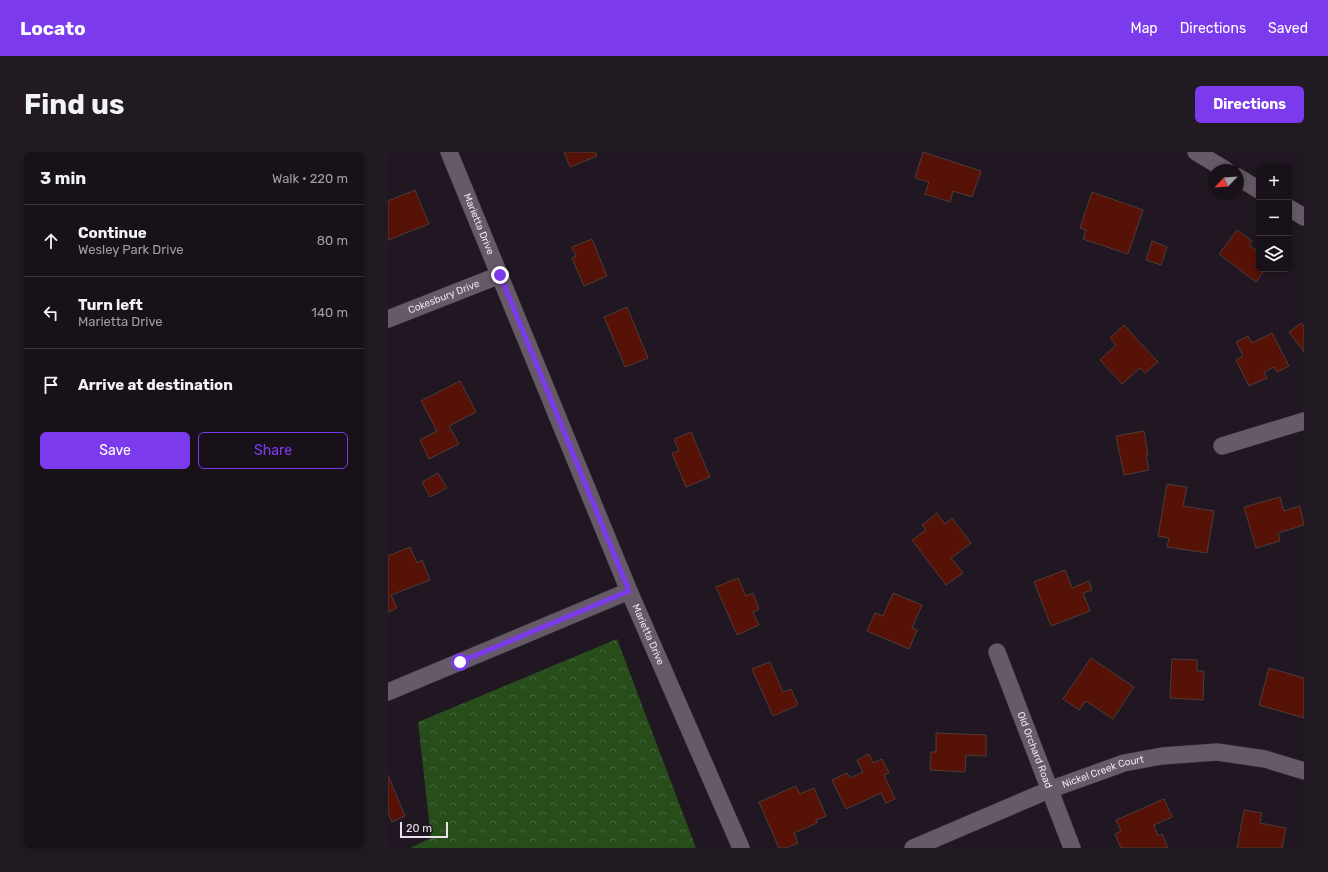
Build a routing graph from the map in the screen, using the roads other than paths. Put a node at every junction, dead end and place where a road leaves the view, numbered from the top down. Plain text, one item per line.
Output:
1 (449, 152) edge
2 (1196, 152) edge
3 (1216, 164) edge
4 (1244, 181) edge
5 (1256, 188) edge
6 (1292, 210) edge
7 (1304, 217) edge
8 (500, 275) junction
9 (388, 319) edge
10 (1304, 421) edge
11 (1222, 446) dead end
12 (629, 591) junction
13 (997, 652) dead end
14 (388, 692) edge
15 (1304, 771) edge
16 (1049, 790) junction
17 (741, 848) edge
18 (913, 848) edge
19 (1072, 848) edge

1 - 8 street, Marietta Drive
2 - 3 street
4 - 5 street
6 - 7 street
8 - 9 street, Cokesbury Drive
8 - 12 street, Marietta Drive
10 - 11 street
12 - 14 street
12 - 17 street, Marietta Drive
13 - 16 street, Old Orchard Road
15 - 16 street, Nickel Creek Court
16 - 18 street, Nickel Creek Court
16 - 19 street, Old Orchard Road

